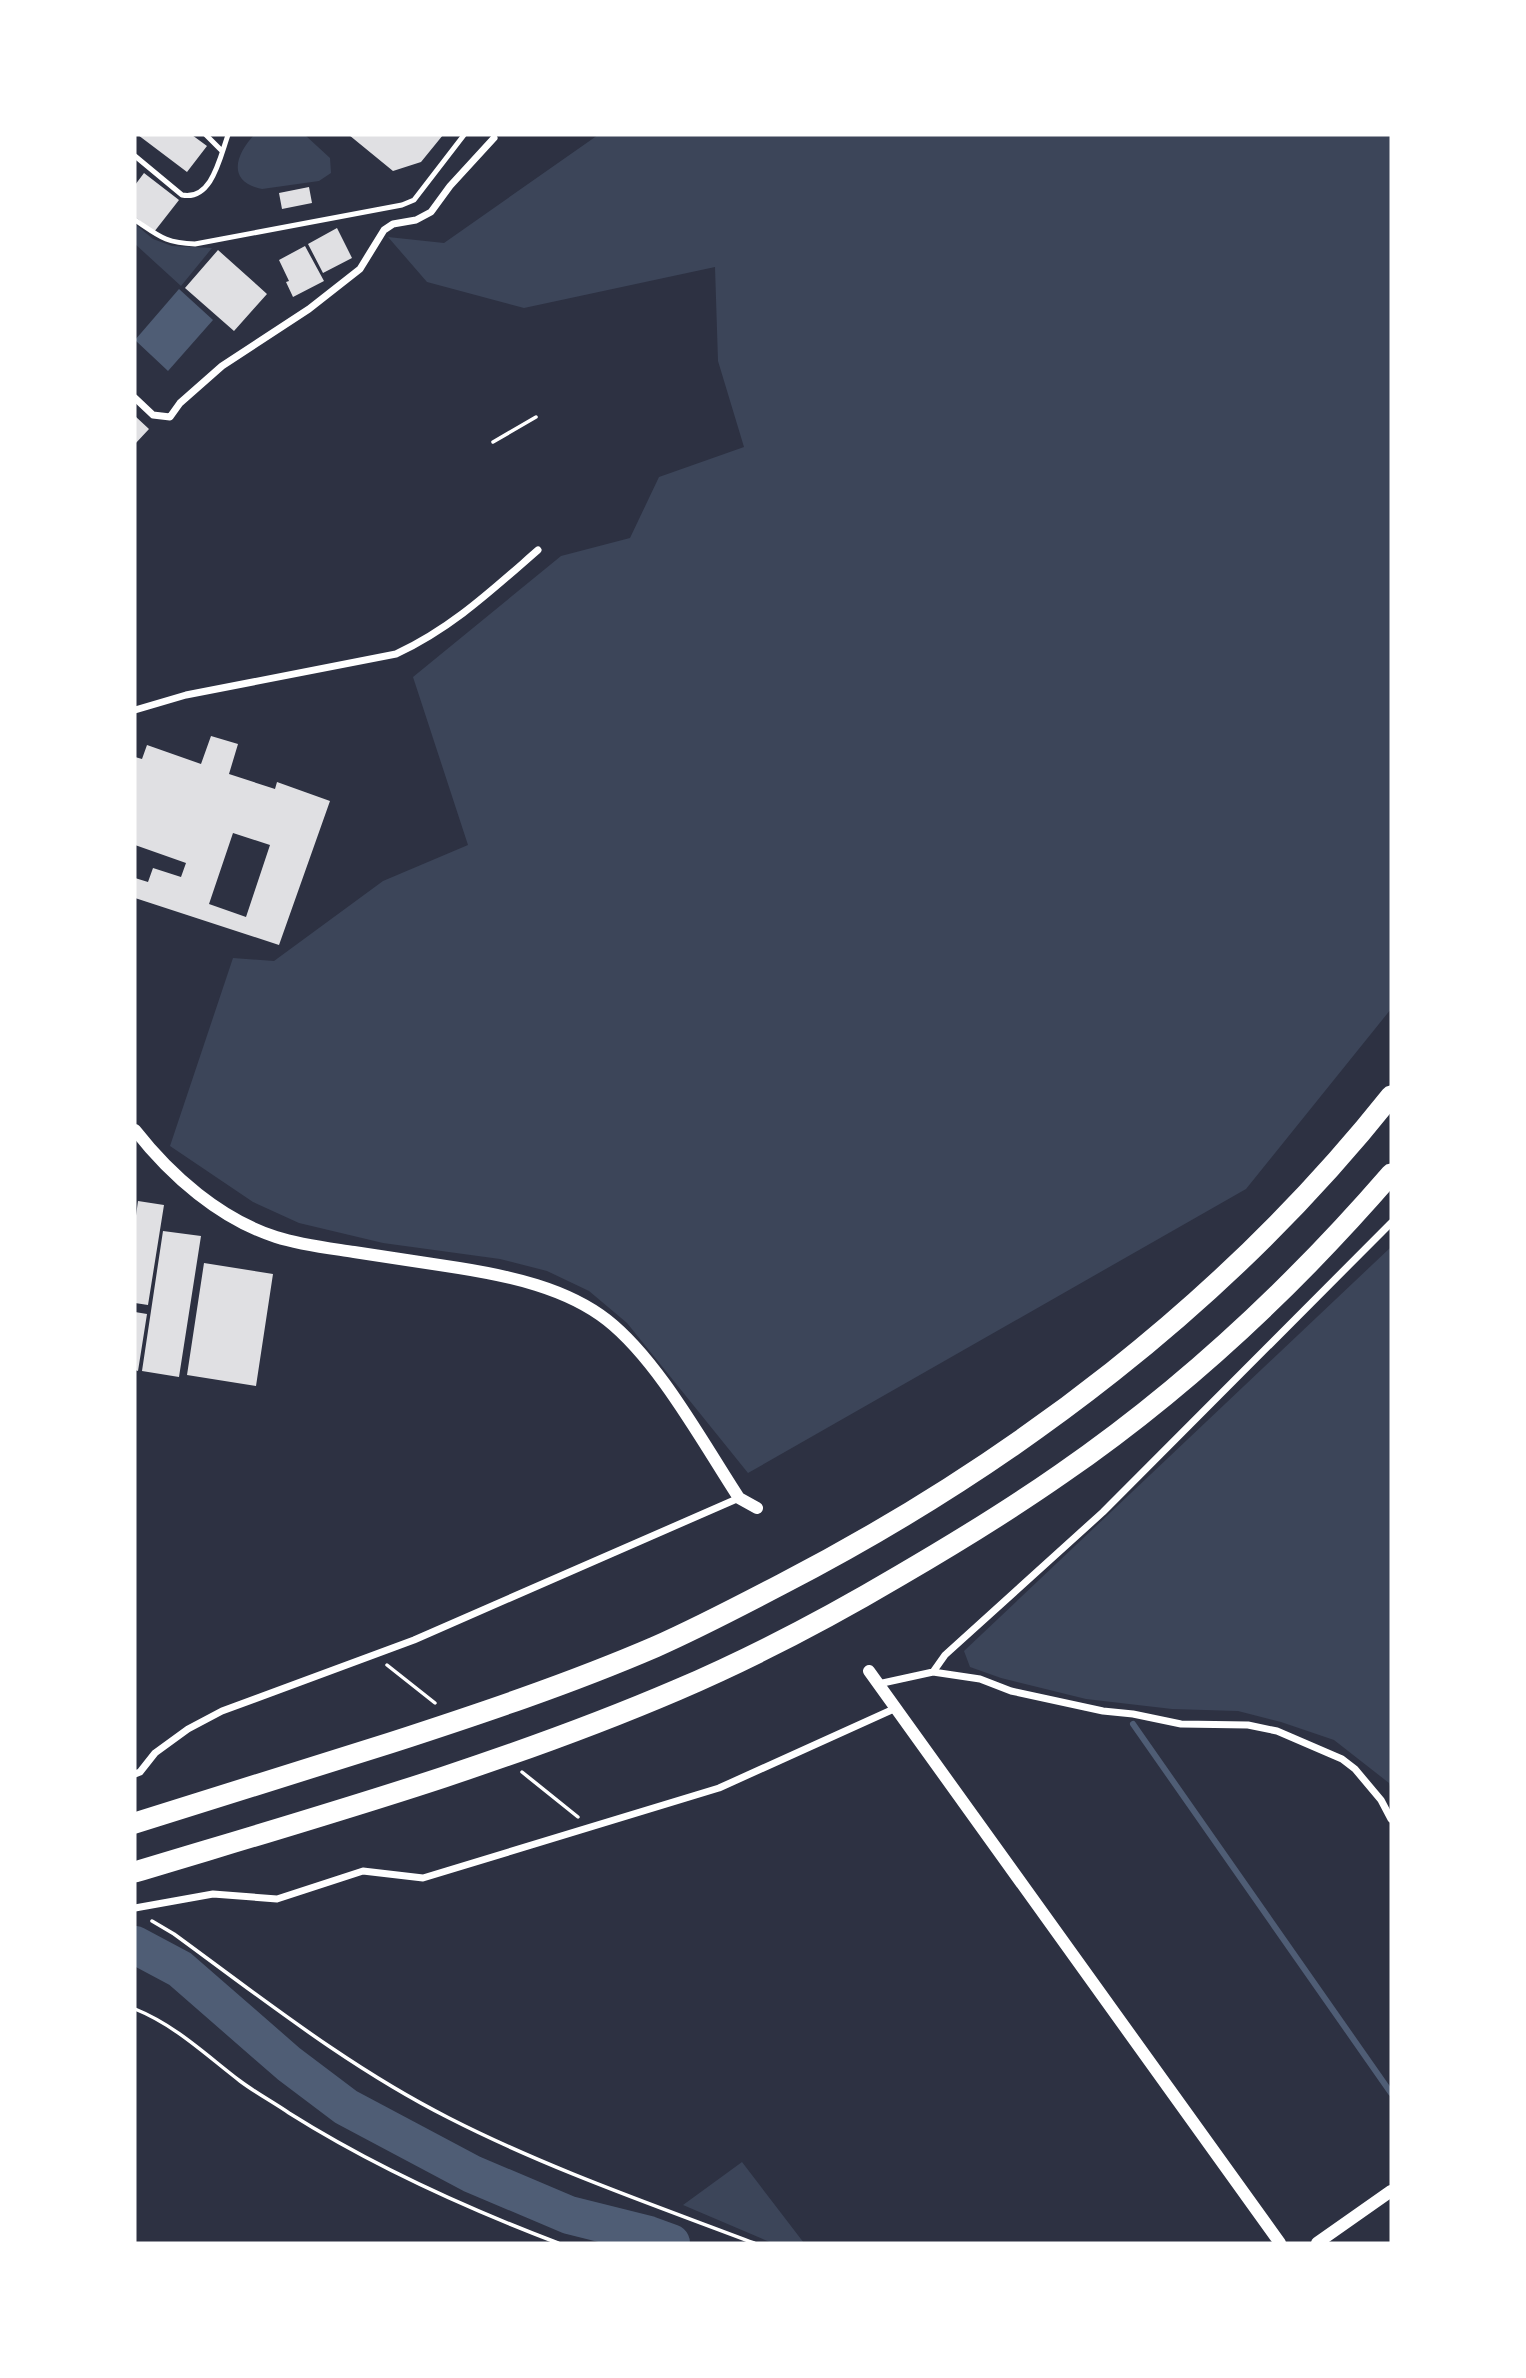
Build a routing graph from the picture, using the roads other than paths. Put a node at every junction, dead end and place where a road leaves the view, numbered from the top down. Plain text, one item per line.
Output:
1 (206, 135) edge
2 (228, 135) edge
3 (464, 135) edge
4 (494, 138) dead end
5 (222, 151) junction
6 (135, 156) edge
7 (135, 220) edge
8 (135, 398) edge
9 (538, 550) dead end
10 (135, 710) edge
11 (1391, 1096) edge
12 (135, 1130) edge
13 (1391, 1174) edge
14 (1391, 1223) edge
15 (740, 1497) junction
16 (757, 1508) dead end
17 (869, 1671) dead end
18 (933, 1672) junction
19 (878, 1684) junction
20 (895, 1708) junction
21 (135, 1774) edge
22 (1391, 1819) edge
23 (135, 1823) edge
24 (135, 1872) edge
25 (135, 1908) edge
26 (1391, 2191) edge
27 (1280, 2243) edge
28 (1317, 2243) edge

1 - 5 lane
2 - 5 lane
3 - 7 lane
4 - 8 street
5 - 6 lane
9 - 10 street
11 - 23 highway
12 - 15 street
13 - 24 highway
14 - 18 street
15 - 16 street
15 - 21 street
17 - 19 street
18 - 19 street
18 - 22 street
19 - 20 street
20 - 25 street
20 - 27 street
26 - 28 street

